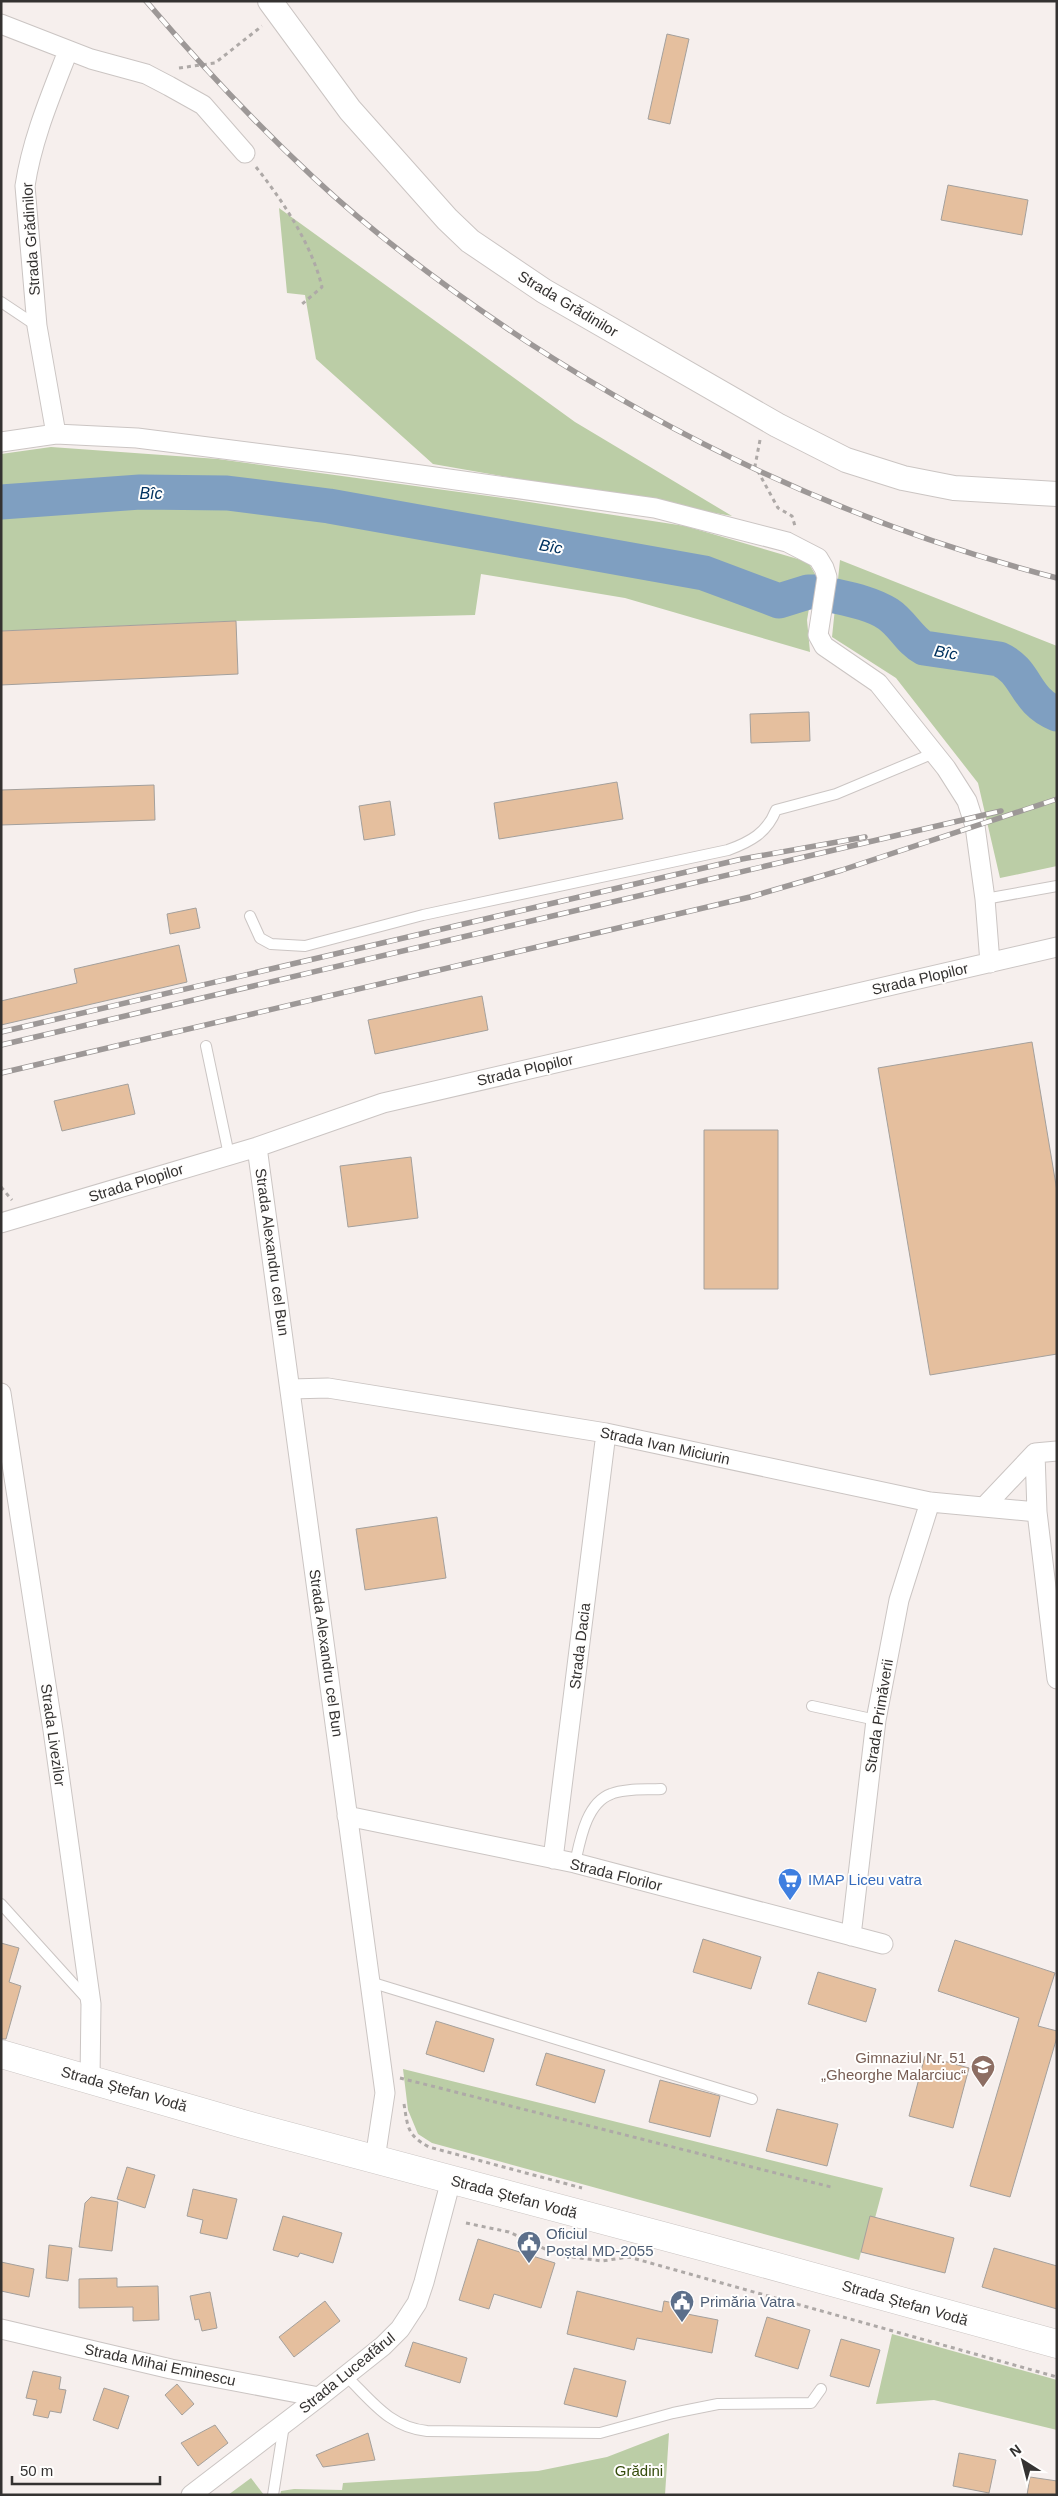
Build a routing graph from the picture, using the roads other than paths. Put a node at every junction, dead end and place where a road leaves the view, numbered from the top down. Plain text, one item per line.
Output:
1 (274, 8) edge
2 (1, 24) edge
3 (68, 51) junction
4 (245, 153) road end
5 (1, 302) edge
6 (37, 326) junction
7 (56, 434) junction
8 (1, 442) edge
9 (1057, 494) edge
10 (934, 753) junction
11 (1057, 886) edge
12 (985, 900) junction
13 (250, 916) dead end
14 (1057, 947) edge
15 (990, 963) junction
16 (206, 1046) dead end
17 (257, 1147) junction
18 (229, 1155) junction
19 (1, 1223) edge
20 (290, 1389) junction
21 (1, 1393) edge
22 (606, 1433) junction
23 (1057, 1451) edge
24 (1035, 1453) junction
25 (930, 1502) junction
26 (984, 1507) junction
27 (1037, 1512) junction
28 (1057, 1679) edge
29 (812, 1706) dead end
30 (876, 1720) junction
31 (661, 1789) dead end
32 (347, 1816) junction
33 (553, 1859) junction
34 (575, 1864) junction
35 (1, 1904) edge
36 (851, 1936) junction
37 (883, 1944) dead end
38 (370, 1982) junction
39 (91, 2004) junction
40 (1, 2054) edge
41 (90, 2079) junction
42 (752, 2099) dead end
43 (376, 2159) junction
44 (451, 2180) junction
45 (1, 2329) edge
46 (1057, 2344) edge
47 (346, 2376) junction
48 (821, 2389) dead end
49 (319, 2397) junction
50 (284, 2424) junction
51 (191, 2495) edge
52 (273, 2495) edge

1 - 9 street, Strada Grădinilor
2 - 3 street
3 - 4 street
3 - 6 street, Strada Grădinilor
5 - 6 lane
6 - 7 street, Strada Grădinilor
7 - 8 street
7 - 10 street
10 - 12 street
10 - 13 lane
11 - 12 lane
12 - 15 street
14 - 15 street, Strada Plopilor
15 - 17 street, Strada Plopilor
16 - 18 lane
17 - 18 street, Strada Plopilor
17 - 20 street, Strada Alexandru cel Bun
18 - 19 street, Strada Plopilor
20 - 22 street, Strada Ivan Miciurin
20 - 32 street, Strada Alexandru cel Bun
21 - 39 street, Strada Livezilor
22 - 25 street, Strada Ivan Miciurin
22 - 33 street, Strada Dacia
23 - 24 street
24 - 26 street
24 - 27 street
25 - 26 street, Strada Ivan Miciurin
25 - 30 street, Strada Primăverii
26 - 27 street, Strada Ivan Miciurin
27 - 28 street
29 - 30 lane
30 - 36 street, Strada Primăverii
31 - 34 lane
32 - 33 street, Strada Florilor
32 - 38 street, Strada Alexandru cel Bun
33 - 34 street, Strada Florilor
34 - 36 street, Strada Florilor
35 - 39 lane
36 - 37 street, Strada Florilor
38 - 42 lane
38 - 43 street, Strada Alexandru cel Bun
39 - 41 street, Strada Livezilor
40 - 41 highway, Strada Ștefan Vodă
41 - 43 highway, Strada Ștefan Vodă
43 - 44 highway, Strada Ștefan Vodă
44 - 46 highway, Strada Ștefan Vodă
44 - 47 street, Strada Luceafărul
45 - 49 street, Strada Mihai Eminescu
47 - 48 lane
47 - 49 street, Strada Luceafărul
49 - 50 street, Strada Luceafărul
50 - 51 street, Strada Luceafărul
50 - 52 lane

